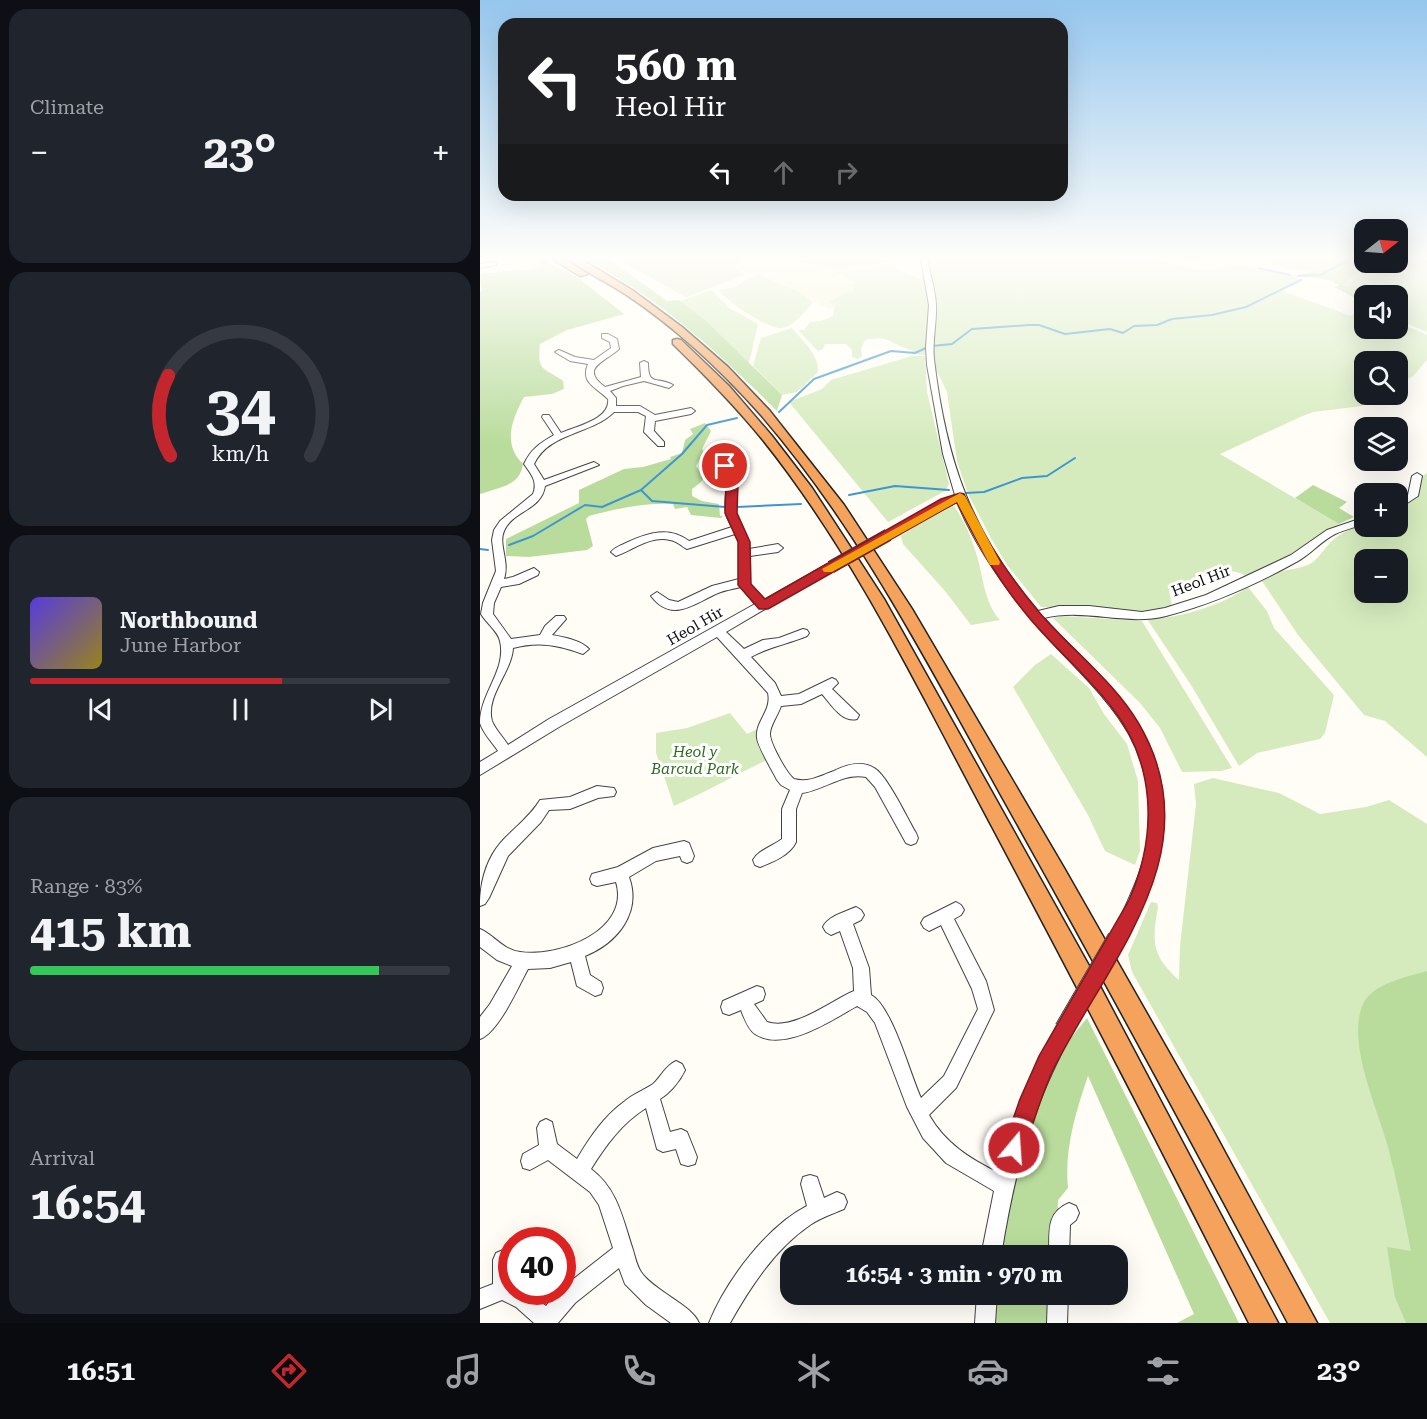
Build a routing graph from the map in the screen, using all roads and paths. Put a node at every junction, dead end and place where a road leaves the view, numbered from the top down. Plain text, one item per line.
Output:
1 (648, 321) edge
2 (667, 321) edge
3 (931, 321) edge
4 (605, 336) dead end
5 (559, 352) dead end
6 (595, 363) junction
7 (644, 363) dead end
8 (646, 378) junction
9 (669, 385) dead end
10 (603, 391) junction
11 (610, 410) junction
12 (691, 411) dead end
13 (546, 417) dead end
14 (651, 419) junction
15 (560, 436) junction
16 (661, 444) dead end
17 (719, 464) dead end
18 (594, 465) dead end
19 (1417, 476) dead end
20 (540, 484) junction
21 (960, 496) junction
22 (1408, 499) edge
23 (1354, 524) edge
24 (738, 529) junction
25 (777, 548) dead end
26 (616, 552) dead end
27 (744, 553) junction
28 (534, 572) dead end
29 (744, 582) junction
30 (497, 584) junction
31 (657, 596) dead end
32 (484, 606) edge
33 (763, 606) junction
34 (1035, 616) junction
35 (560, 619) dead end
36 (718, 631) junction
37 (803, 633) dead end
38 (545, 637) junction
39 (507, 645) junction
40 (584, 649) dead end
41 (742, 656) junction
42 (776, 702) junction
43 (482, 710) edge
44 (853, 715) dead end
45 (506, 753) junction
46 (480, 769) edge
47 (798, 787) junction
48 (609, 792) dead end
49 (911, 838) dead end
50 (687, 856) dead end
51 (760, 860) dead end
52 (621, 874) junction
53 (597, 879) dead end
54 (480, 899) edge
55 (844, 921) dead end
56 (928, 923) dead end
57 (480, 936) edge
58 (576, 952) junction
59 (524, 961) junction
60 (595, 988) dead end
61 (863, 999) junction
62 (743, 1001) dead end
63 (480, 1031) edge
64 (676, 1070) dead end
65 (650, 1095) junction
66 (919, 1112) junction
67 (546, 1128) dead end
68 (549, 1149) junction
69 (688, 1157) dead end
70 (530, 1161) dead end
71 (580, 1171) junction
72 (810, 1184) dead end
73 (1004, 1185) junction
74 (837, 1202) dead end
75 (818, 1211) junction
76 (1069, 1214) dead end
77 (993, 1245) edge
78 (1059, 1245) edge
79 (623, 1253) junction
80 (498, 1292) edge
81 (480, 1299) edge
82 (528, 1305) edge
83 (986, 1305) edge
84 (1058, 1305) edge
85 (545, 1321) edge
86 (689, 1323) edge
87 (719, 1323) edge
88 (985, 1323) edge
89 (1057, 1323) edge
90 (1264, 1323) edge
91 (1303, 1323) edge

1 - 90 highway
2 - 91 highway
3 - 21 street
4 - 6 street
5 - 6 street
6 - 10 street
7 - 8 street
8 - 9 street
8 - 10 street
10 - 11 street
11 - 14 street
11 - 15 street
12 - 14 street
13 - 15 street
14 - 16 street
15 - 20 street
17 - 24 street
18 - 20 street
19 - 22 street
20 - 30 street
21 - 33 street, Heol Hir, bridge
21 - 34 street
23 - 34 street, Heol Hir
24 - 26 street
24 - 27 street
25 - 27 street
27 - 29 street
28 - 30 street
29 - 31 street
29 - 33 street
30 - 32 street
32 - 39 street
33 - 36 street, Heol Hir
34 - 73 street, bridge
35 - 38 street
36 - 41 street
36 - 45 street, Heol Hir
37 - 41 street
38 - 39 street
38 - 40 street
39 - 43 street
41 - 42 street
42 - 44 street
42 - 47 street
43 - 45 street
45 - 46 street, Heol Hir
47 - 49 street
47 - 51 street
48 - 54 street
50 - 52 street
52 - 53 street
52 - 58 street
55 - 61 street
56 - 66 street
57 - 59 street
58 - 59 street
58 - 60 street
59 - 63 street
61 - 62 street
61 - 66 street
64 - 65 street
65 - 69 street
65 - 71 street
66 - 73 street
67 - 68 street
68 - 70 street
68 - 71 street
71 - 79 street
72 - 75 street
73 - 77 street
74 - 75 street
75 - 87 street
76 - 78 street
79 - 85 street
79 - 86 street
80 - 81 street
82 - 85 street
83 - 88 street
84 - 89 street

